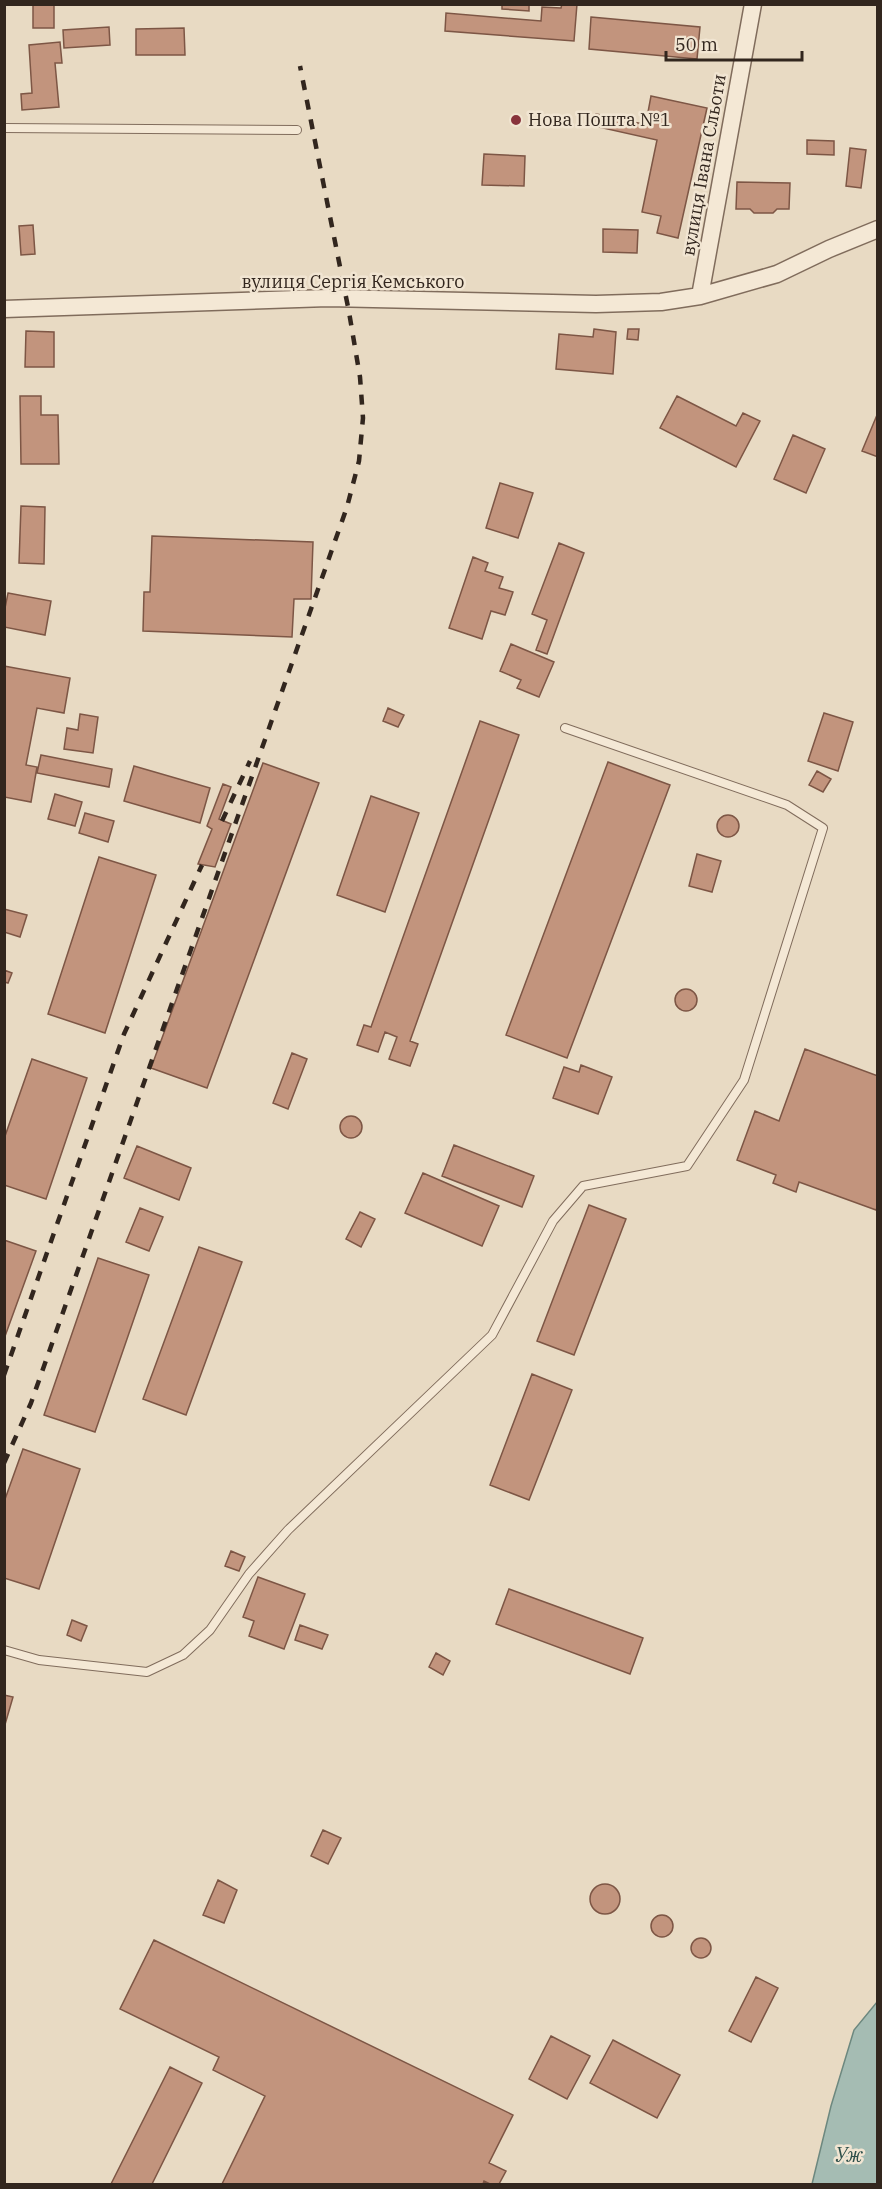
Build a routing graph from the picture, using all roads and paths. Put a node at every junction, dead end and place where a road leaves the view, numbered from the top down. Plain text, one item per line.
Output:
1 (753, 4) edge
2 (4, 128) edge
3 (297, 130) dead end
4 (878, 229) edge
5 (700, 296) junction
6 (4, 309) edge
7 (564, 728) dead end
8 (4, 1650) edge

1 - 5 street, вулиця Івана Сльоти
2 - 3 lane
4 - 5 street, вулиця Сергія Кемського
5 - 6 street, вулиця Сергія Кемського
7 - 8 lane

